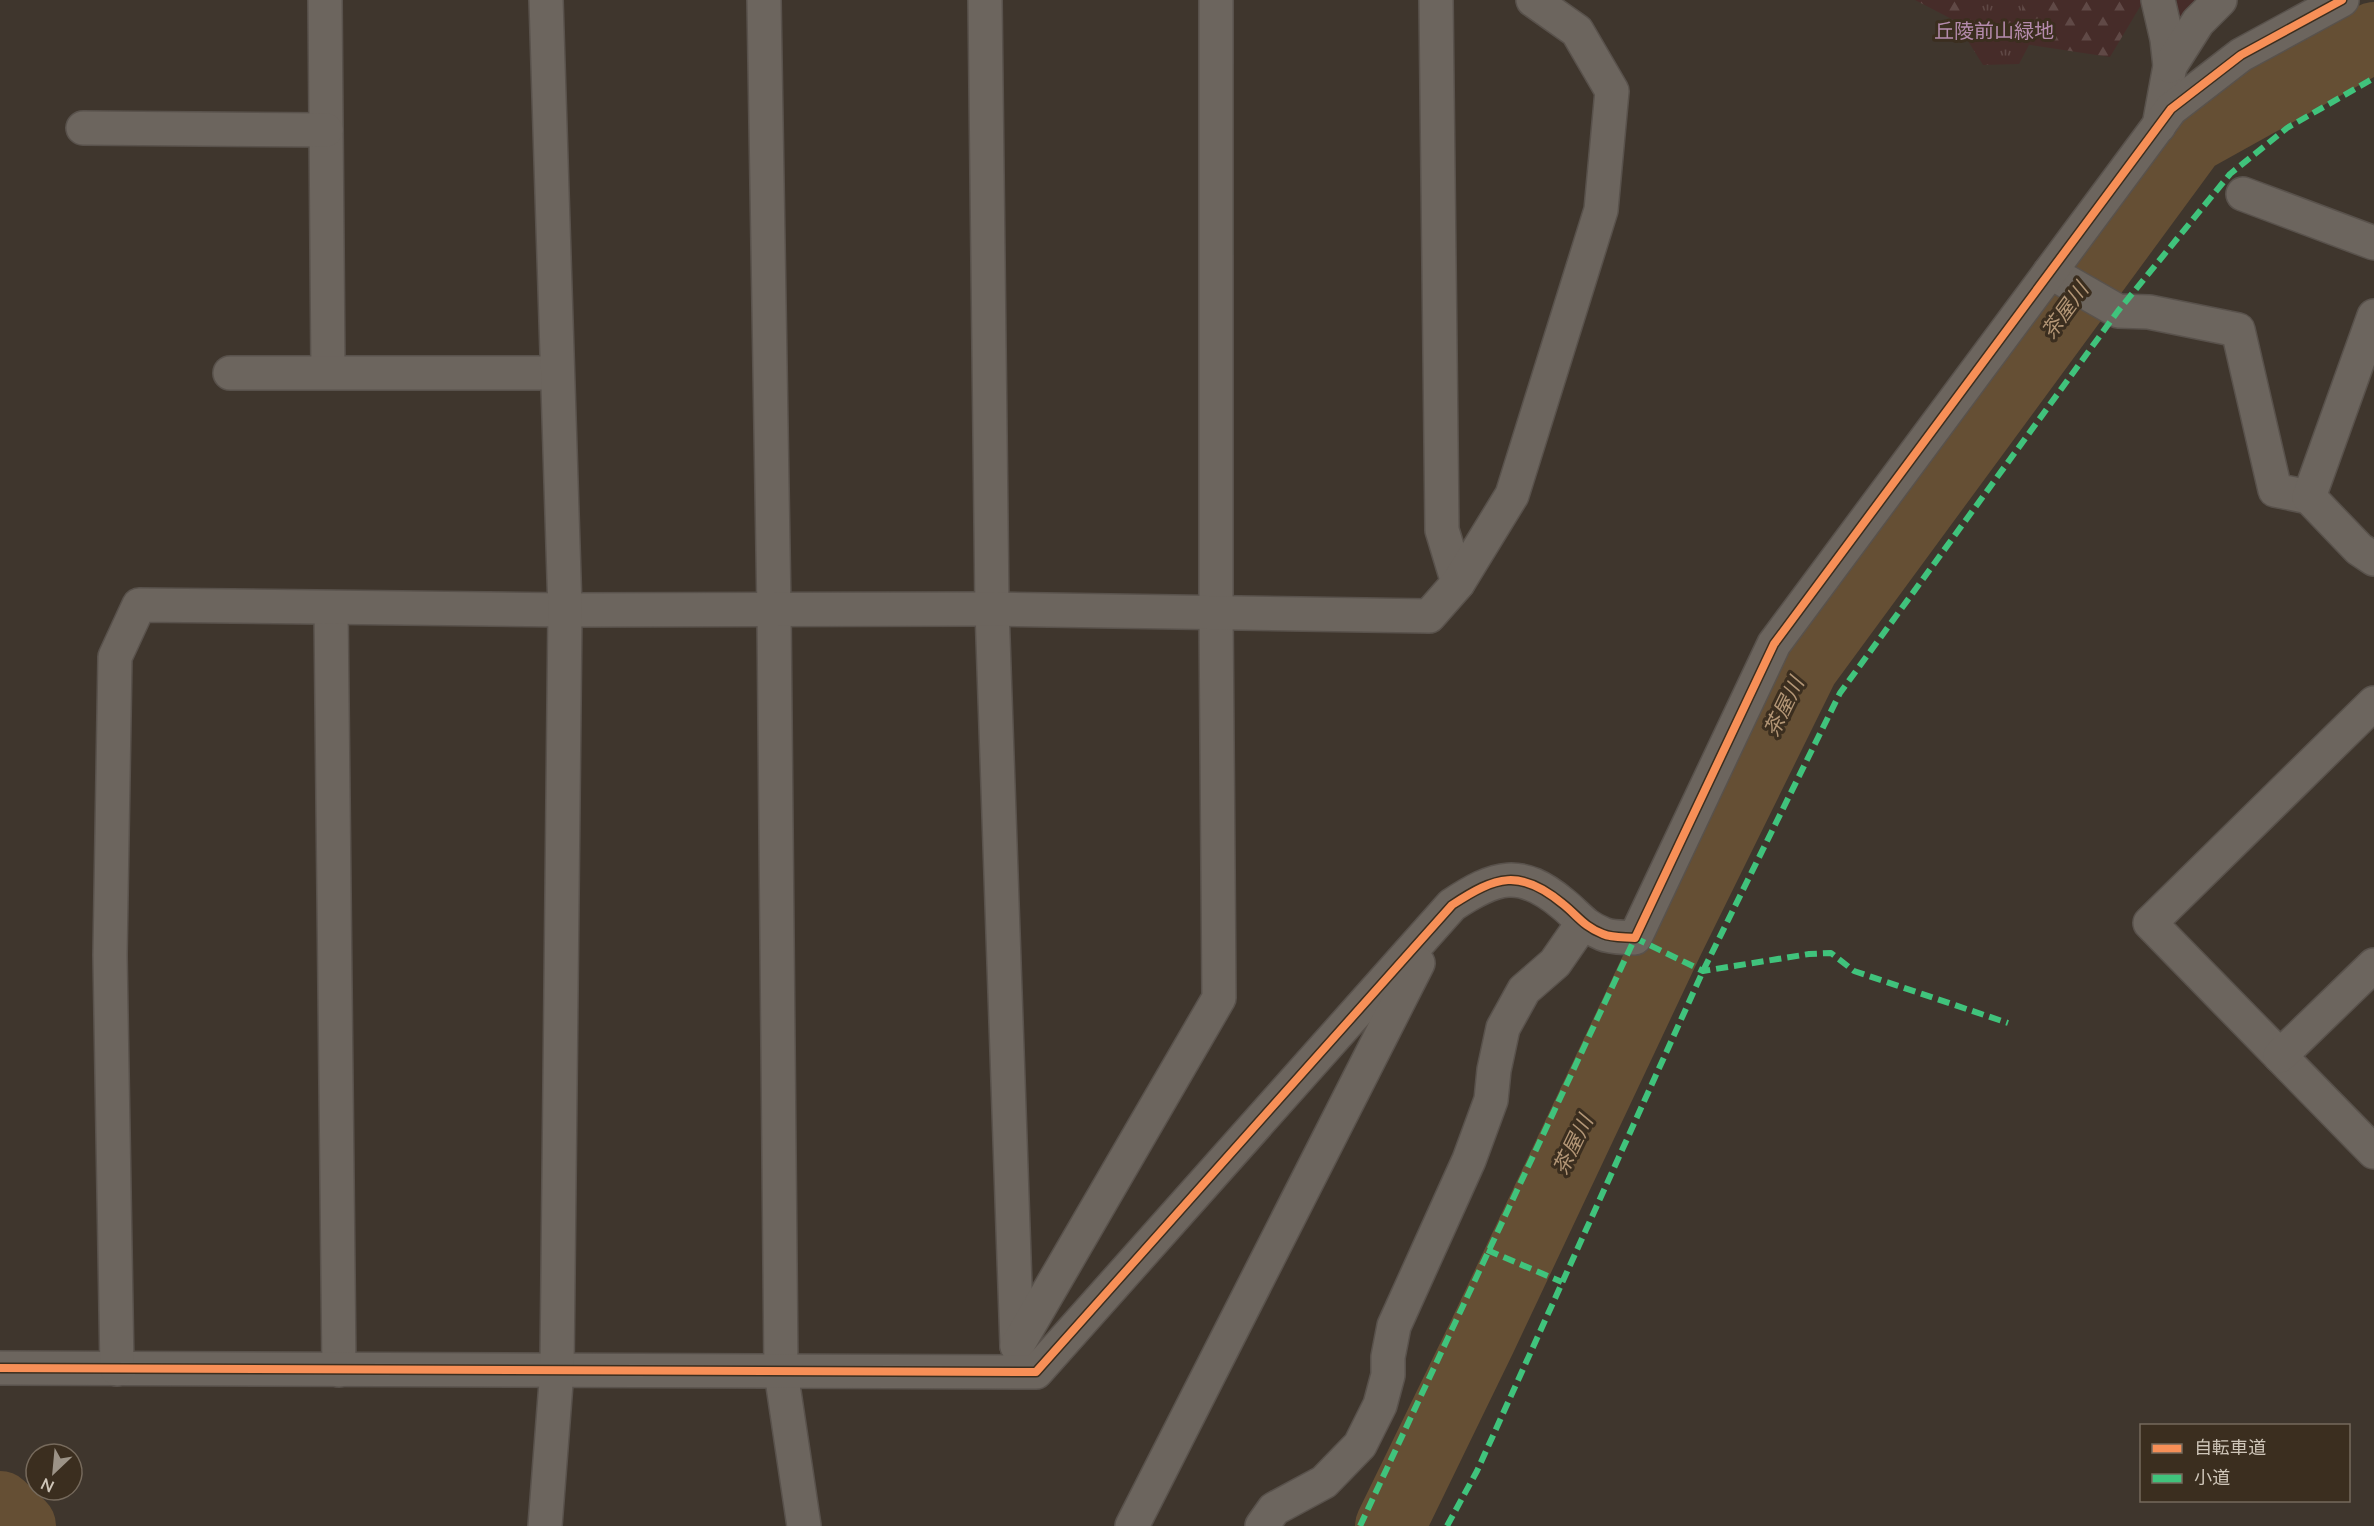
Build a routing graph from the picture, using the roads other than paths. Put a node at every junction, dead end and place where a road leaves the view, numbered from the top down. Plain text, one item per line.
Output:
1 (325, 0) edge
2 (546, 0) edge
3 (764, 0) edge
4 (985, 0) edge
5 (1216, 0) edge
6 (1436, 0) edge
7 (1533, 0) edge
8 (2158, 0) edge
9 (2220, 0) edge
10 (2342, 0) edge
11 (2170, 66) junction
12 (2159, 126) junction
13 (83, 128) dead end
14 (326, 130) junction
15 (2243, 194) dead end
16 (2374, 243) edge
17 (2050, 273) junction
18 (2374, 316) edge
19 (328, 372) junction
20 (230, 373) dead end
21 (557, 373) junction
22 (2309, 497) junction
23 (2374, 559) edge
24 (1458, 584) junction
25 (331, 608) junction
26 (992, 609) junction
27 (565, 610) junction
28 (774, 611) junction
29 (1216, 612) junction
30 (2374, 703) edge
31 (1438, 924) junction
32 (1582, 924) junction
33 (2374, 965) edge
34 (2280, 1056) junction
35 (2374, 1152) edge
36 (1027, 1359) junction
37 (0, 1368) edge
38 (117, 1369) junction
39 (339, 1370) junction
40 (557, 1371) junction
41 (781, 1372) junction
42 (545, 1526) edge
43 (804, 1526) edge
44 (1132, 1526) edge
45 (1262, 1526) edge

1 - 14 street
2 - 21 street
3 - 28 street
4 - 26 street
5 - 29 street
6 - 24 street
7 - 24 street
8 - 11 street
9 - 11 street
10 - 12 street
11 - 12 street
12 - 17 street
13 - 14 street
14 - 19 street
15 - 16 street
17 - 22 street
17 - 32 street
18 - 22 street
19 - 20 street
19 - 21 street
21 - 27 street
22 - 23 street
24 - 29 street
25 - 27 street
25 - 38 street
25 - 39 street
26 - 28 street
26 - 29 street
26 - 36 street
27 - 28 street
27 - 40 street
28 - 41 street
29 - 36 street
30 - 34 street
31 - 32 street
31 - 36 street
31 - 44 street
32 - 45 street
33 - 34 street
34 - 35 street
36 - 41 street
37 - 38 street
38 - 39 street
39 - 40 street
40 - 41 street
40 - 42 street
41 - 43 street

